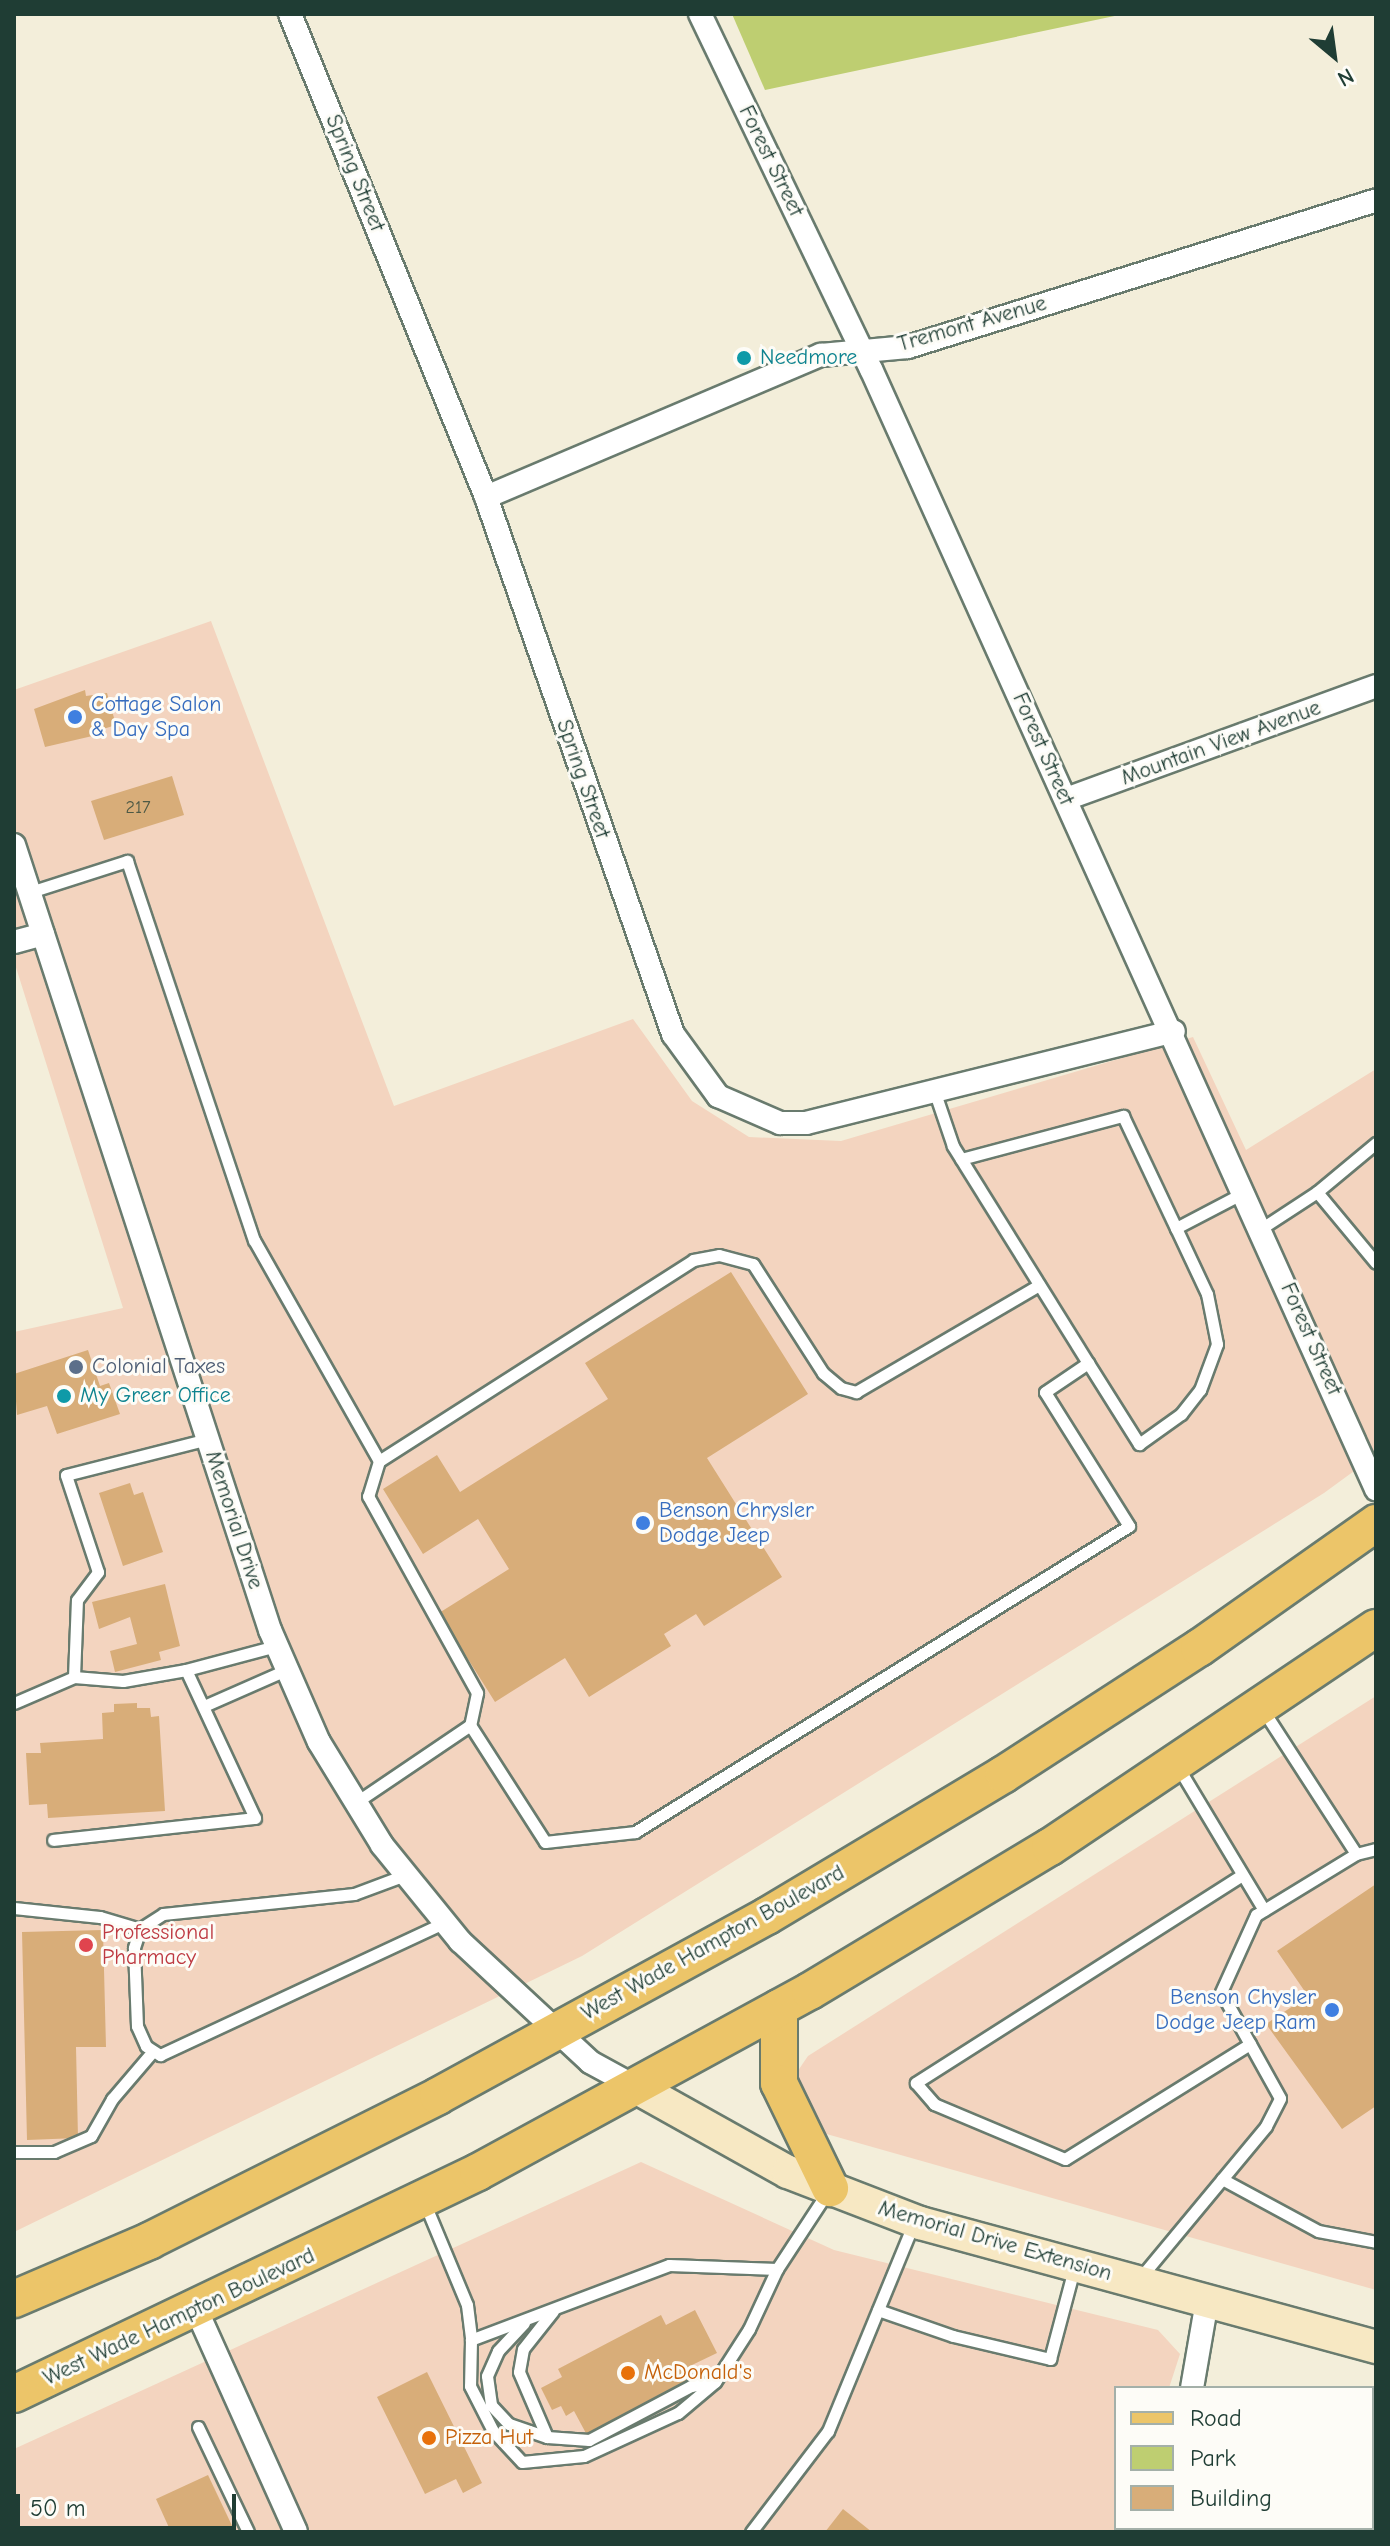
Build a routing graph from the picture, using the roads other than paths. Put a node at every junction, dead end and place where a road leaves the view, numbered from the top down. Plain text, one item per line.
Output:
1 (290, 14) edge
2 (700, 14) edge
3 (1376, 200) edge
4 (862, 350) junction
5 (486, 497) junction
6 (1376, 686) edge
7 (1066, 799) junction
8 (14, 845) edge
9 (30, 892) junction
10 (43, 934) junction
11 (14, 942) edge
12 (1174, 1031) junction
13 (935, 1093) junction
14 (1376, 1143) edge
15 (961, 1159) junction
16 (1245, 1192) junction
17 (1317, 1192) junction
18 (1176, 1228) junction
19 (1262, 1228) junction
20 (1376, 1263) edge
21 (1039, 1285) junction
22 (1088, 1363) junction
23 (208, 1439) junction
24 (379, 1461) junction
25 (1376, 1489) edge
26 (1376, 1523) edge
27 (1376, 1628) edge
28 (276, 1646) junction
29 (186, 1670) junction
30 (286, 1670) junction
31 (74, 1677) junction
32 (14, 1703) edge
33 (204, 1706) junction
34 (1262, 1709) junction
35 (470, 1725) junction
36 (1177, 1765) junction
37 (355, 1803) junction
38 (53, 1840) dead end
39 (1376, 1849) edge
40 (1356, 1854) junction
41 (405, 1875) junction
42 (1242, 1875) junction
43 (15, 1906) edge
44 (1264, 1910) junction
45 (443, 1923) junction
46 (140, 1929) junction
47 (779, 2008) junction
48 (556, 2031) junction
49 (1250, 2044) junction
50 (153, 2051) junction
51 (634, 2086) junction
52 (14, 2152) edge
53 (1222, 2179) junction
54 (830, 2188) junction
55 (423, 2200) junction
56 (915, 2221) junction
57 (1376, 2242) edge
58 (1075, 2265) junction
59 (777, 2269) junction
60 (1137, 2282) junction
61 (14, 2299) edge
62 (1207, 2301) junction
63 (196, 2309) junction
64 (878, 2310) junction
65 (553, 2311) junction
66 (524, 2323) junction
67 (471, 2340) junction
68 (1376, 2347) edge
69 (715, 2382) junction
70 (1192, 2386) edge
71 (14, 2394) edge
72 (198, 2427) dead end
73 (547, 2437) junction
74 (248, 2532) edge
75 (296, 2532) edge
76 (751, 2532) edge

1 - 5 street, Spring Street
2 - 4 street, Forest Street
3 - 4 street, Tremont Avenue
4 - 5 street, Tremont Avenue
4 - 7 street, Forest Street
5 - 13 street, Spring Street
6 - 7 street, Mountain View Avenue
7 - 12 street, Forest Street
8 - 9 street, Memorial Drive
9 - 10 street, Memorial Drive
9 - 24 lane
10 - 11 street
10 - 23 street, Memorial Drive
12 - 13 street, Spring Street
12 - 16 street, Forest Street
13 - 15 lane
14 - 17 lane
15 - 18 lane
15 - 21 lane
16 - 18 lane
16 - 19 street, Forest Street
17 - 19 lane
17 - 20 lane
18 - 22 lane
19 - 25 street, Forest Street
21 - 22 lane
21 - 24 lane
22 - 35 lane
23 - 28 street, Memorial Drive
23 - 31 lane
24 - 35 lane
26 - 48 main road, West Wade Hampton Boulevard
27 - 34 main road, West Wade Hampton Boulevard
28 - 29 lane
28 - 30 street, Memorial Drive
29 - 31 lane
29 - 33 lane
30 - 33 lane
30 - 37 street, Memorial Drive
31 - 32 lane
33 - 38 lane
34 - 36 main road, West Wade Hampton Boulevard
34 - 40 lane
35 - 37 lane
36 - 42 lane
36 - 47 main road, West Wade Hampton Boulevard
37 - 41 street, Memorial Drive
39 - 40 lane
40 - 44 lane
41 - 45 street, Memorial Drive
41 - 46 lane
42 - 44 lane
42 - 49 lane
43 - 46 lane
44 - 49 lane
45 - 48 street, Memorial Drive
45 - 50 lane
46 - 50 lane
47 - 51 main road, West Wade Hampton Boulevard
47 - 54 main road
48 - 51 street, Memorial Drive
48 - 61 main road, West Wade Hampton Boulevard
49 - 53 lane
50 - 52 lane
51 - 54 street, Memorial Drive Extension
51 - 55 main road, West Wade Hampton Boulevard
53 - 57 lane
53 - 60 lane
54 - 56 street, Memorial Drive Extension
54 - 59 lane
55 - 63 main road, West Wade Hampton Boulevard
55 - 67 lane
56 - 58 street, Memorial Drive Extension
56 - 64 lane
58 - 60 street, Memorial Drive Extension
58 - 64 lane
59 - 65 lane
59 - 69 lane
60 - 62 street, Memorial Drive Extension
62 - 68 street, Memorial Drive Extension
62 - 70 street
63 - 71 main road, West Wade Hampton Boulevard
63 - 75 street
64 - 76 lane
65 - 66 lane
65 - 73 lane
66 - 67 lane
66 - 73 lane
67 - 69 lane
69 - 73 lane
72 - 74 lane

